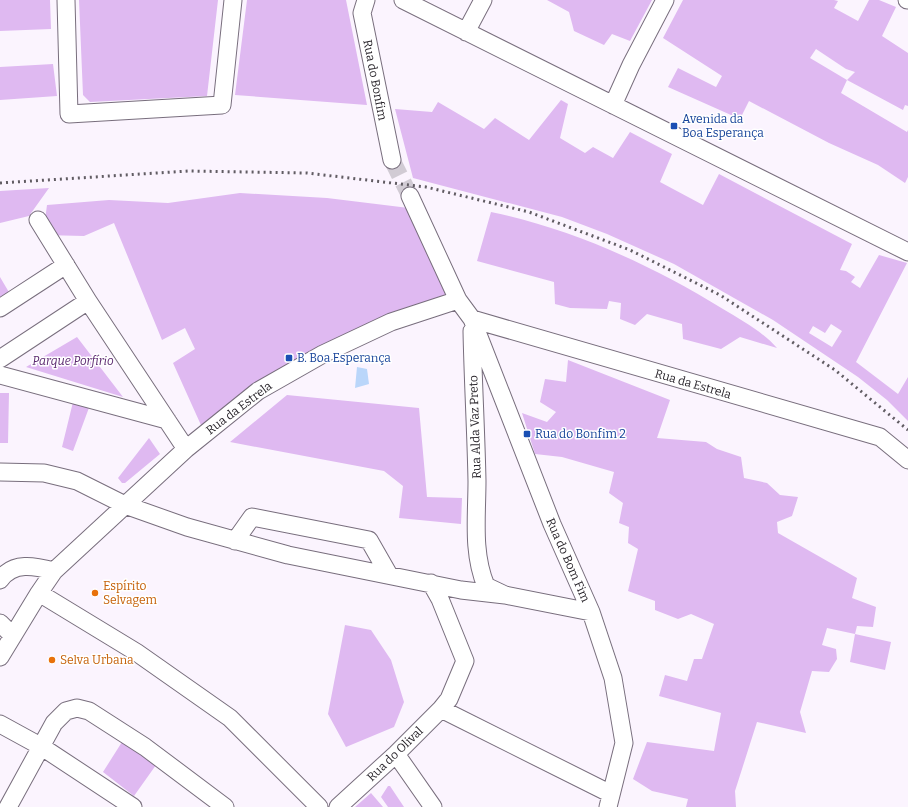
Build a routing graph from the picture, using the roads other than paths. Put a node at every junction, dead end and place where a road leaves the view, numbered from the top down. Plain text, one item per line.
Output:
1 (66, 0) edge
2 (233, 0) edge
3 (366, 0) edge
4 (402, 0) edge
5 (483, 0) edge
6 (665, 0) edge
7 (466, 32) junction
8 (613, 105) junction
9 (392, 160) tunnel mouth
10 (410, 196) tunnel mouth
11 (38, 220) dead end
12 (908, 252) edge
13 (66, 265) junction
14 (458, 300) junction
15 (88, 301) junction
16 (0, 308) edge
17 (472, 319) junction
18 (0, 359) edge
19 (0, 375) edge
20 (167, 420) junction
21 (186, 449) junction
22 (908, 460) edge
23 (0, 472) edge
24 (124, 505) junction
25 (477, 535) junction
26 (235, 541) junction
27 (54, 571) junction
28 (389, 575) junction
29 (0, 580) edge
30 (431, 583) junction
31 (38, 592) junction
32 (505, 595) junction
33 (591, 612) junction
34 (0, 623) edge
35 (13, 636) junction
36 (0, 657) edge
37 (445, 704) junction
38 (0, 724) edge
39 (42, 747) junction
40 (396, 754) junction
41 (609, 800) edge
42 (126, 805) edge
43 (8, 807) edge
44 (225, 807) edge
45 (318, 807) edge
46 (338, 807) edge
47 (433, 807) edge

1 - 2 street
3 - 9 street, Rua do Bonfim
4 - 7 street
5 - 7 street
6 - 8 street
7 - 8 street
8 - 12 street
10 - 14 street
11 - 13 street
13 - 15 street
13 - 16 street
14 - 17 street
14 - 21 street, Rua da Estrela
15 - 18 street
15 - 20 street
17 - 22 street, Rua da Estrela
17 - 25 street, Rua Alda Vaz Preto
17 - 33 street, Rua do Bom Fim
19 - 20 street
20 - 21 street
21 - 24 street, Rua da Estrela
23 - 24 street
24 - 26 street
24 - 27 street, Rua da Estrela
25 - 30 street
25 - 32 street
26 - 28 street
26 - 28 street
27 - 29 street
27 - 31 street, Rua da Estrela
28 - 30 street
30 - 32 street
30 - 37 street
31 - 35 street, Rua da Estrela
31 - 45 street
32 - 33 street
33 - 41 street, Rua do Bom Fim
34 - 35 street
35 - 36 street, Rua da Estrela
37 - 40 street, Rua do Olival
37 - 41 street
38 - 39 street
39 - 42 street
39 - 43 street
39 - 44 street
40 - 46 street, Rua do Olival
40 - 47 street

